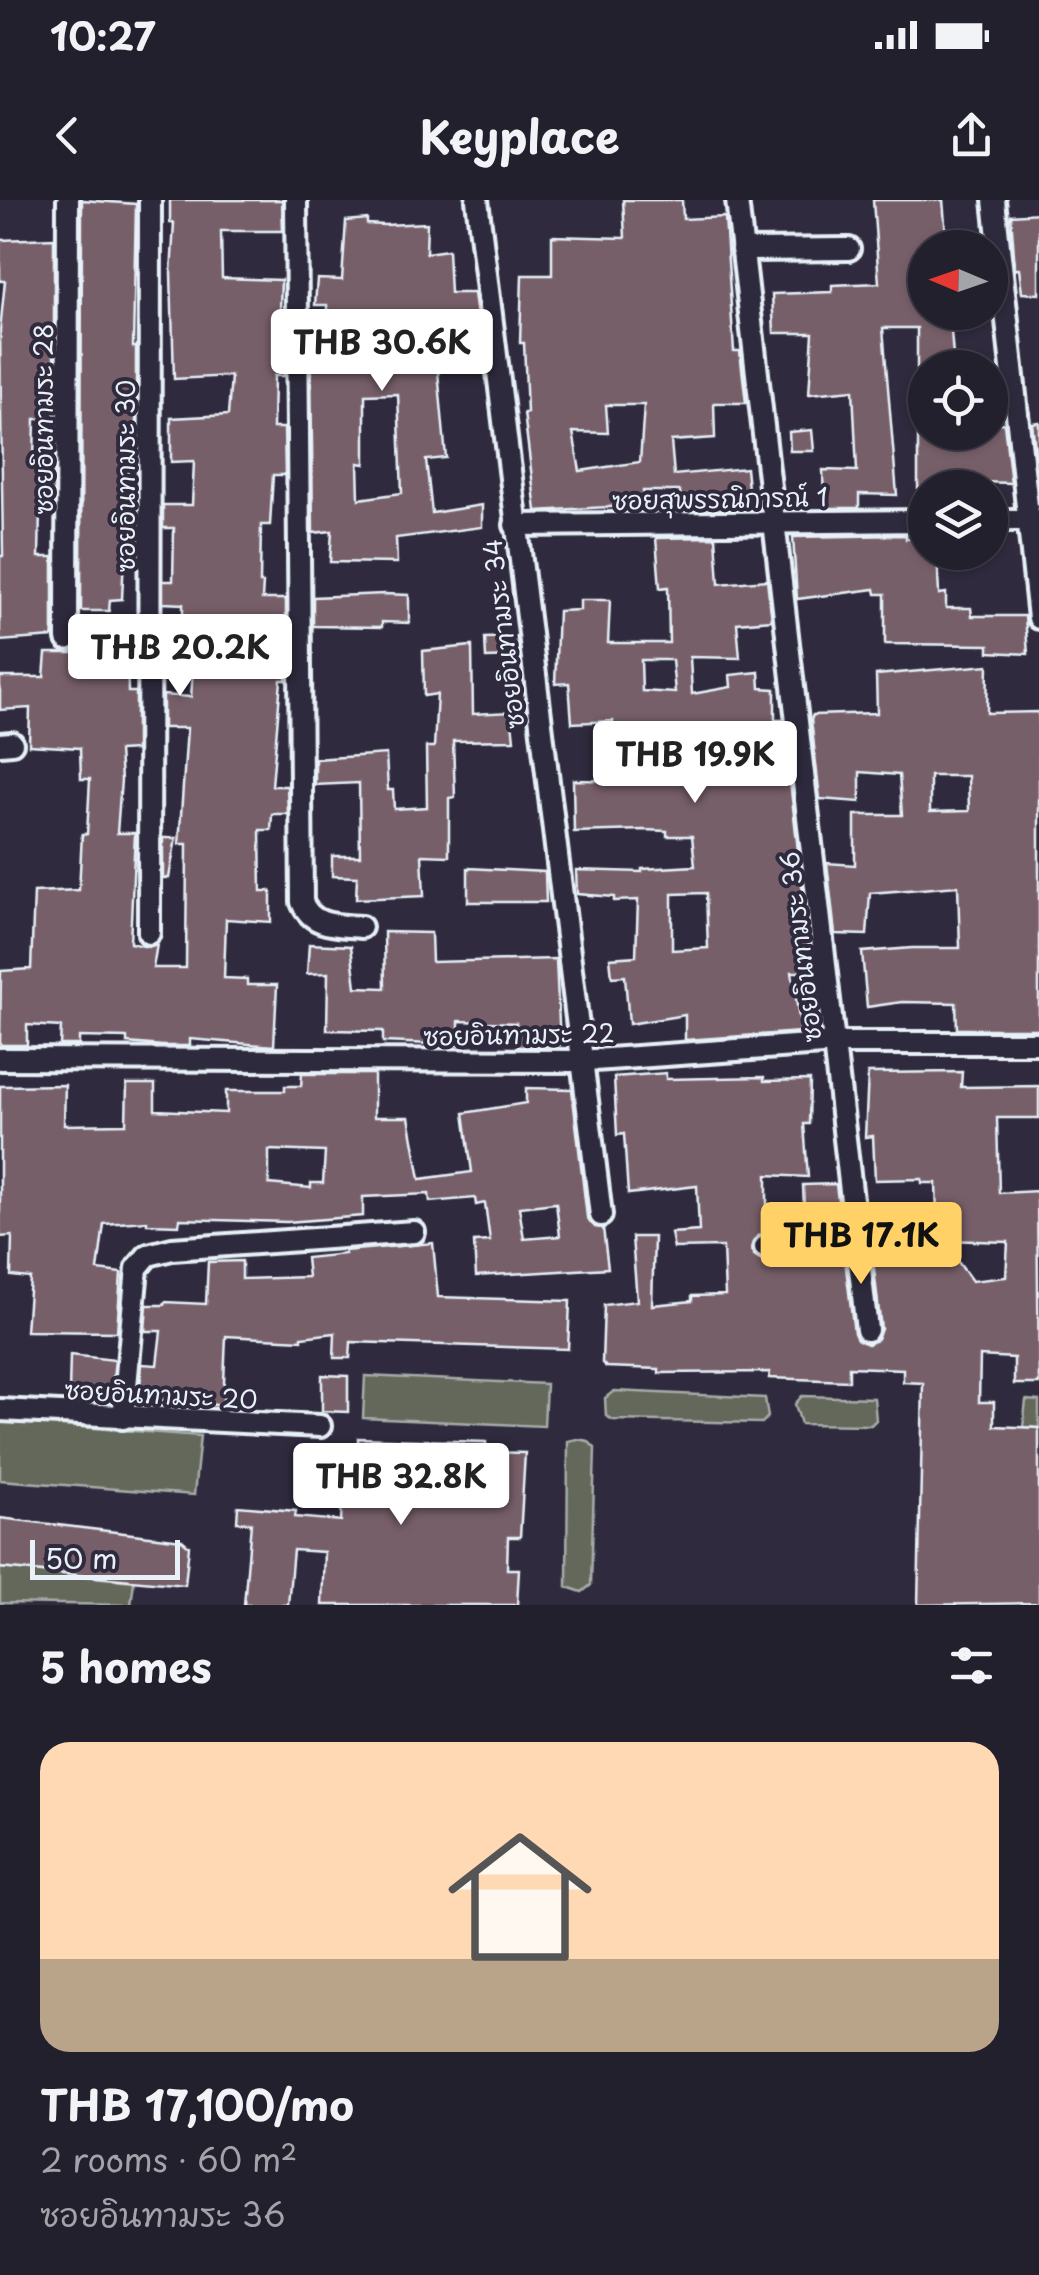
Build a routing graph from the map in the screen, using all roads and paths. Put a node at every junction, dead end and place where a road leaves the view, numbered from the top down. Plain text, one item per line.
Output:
1 (68, 200) edge
2 (150, 200) edge
3 (296, 200) edge
4 (477, 200) edge
5 (737, 200) edge
6 (994, 200) edge
7 (849, 249) dead end
8 (742, 250) junction
9 (1008, 520) edge
10 (1034, 520) edge
11 (908, 521) edge
12 (772, 522) junction
13 (515, 525) junction
14 (1039, 618) edge
15 (68, 639) dead end
16 (360, 927) dead end
17 (149, 932) dead end
18 (836, 1042) junction
19 (1039, 1043) edge
20 (0, 1060) edge
21 (580, 1061) junction
22 (601, 1215) dead end
23 (414, 1232) dead end
24 (858, 1245) junction
25 (765, 1246) dead end
26 (868, 1330) dead end
27 (0, 1410) edge
28 (123, 1418) junction
29 (320, 1426) dead end

1 - 15 street, ซอยอินทามระ 28
2 - 17 street, ซอยอินทามระ 30
3 - 16 street
4 - 13 street, ซอยอินทามระ 34
5 - 8 street, ซอยอินทามระ 36
6 - 10 street
7 - 8 street
8 - 12 street, ซอยอินทามระ 36
9 - 10 street
10 - 14 street
11 - 12 street, ซอยสุพรรณิการณ์ 1
12 - 13 street, ซอยสุพรรณิการณ์ 1
12 - 18 street, ซอยอินทามระ 36
13 - 21 street, ซอยอินทามระ 34
18 - 19 street, ซอยอินทามระ 22
18 - 21 street, ซอยอินทามระ 22
18 - 24 street, ซอยอินทามระ 36
20 - 21 street, ซอยอินทามระ 22
21 - 22 street, ซอยอินทามระ 34
23 - 28 street
24 - 25 street
24 - 26 street, ซอยอินทามระ 36
27 - 28 street, ซอยอินทามระ 20
28 - 29 street, ซอยอินทามระ 20

